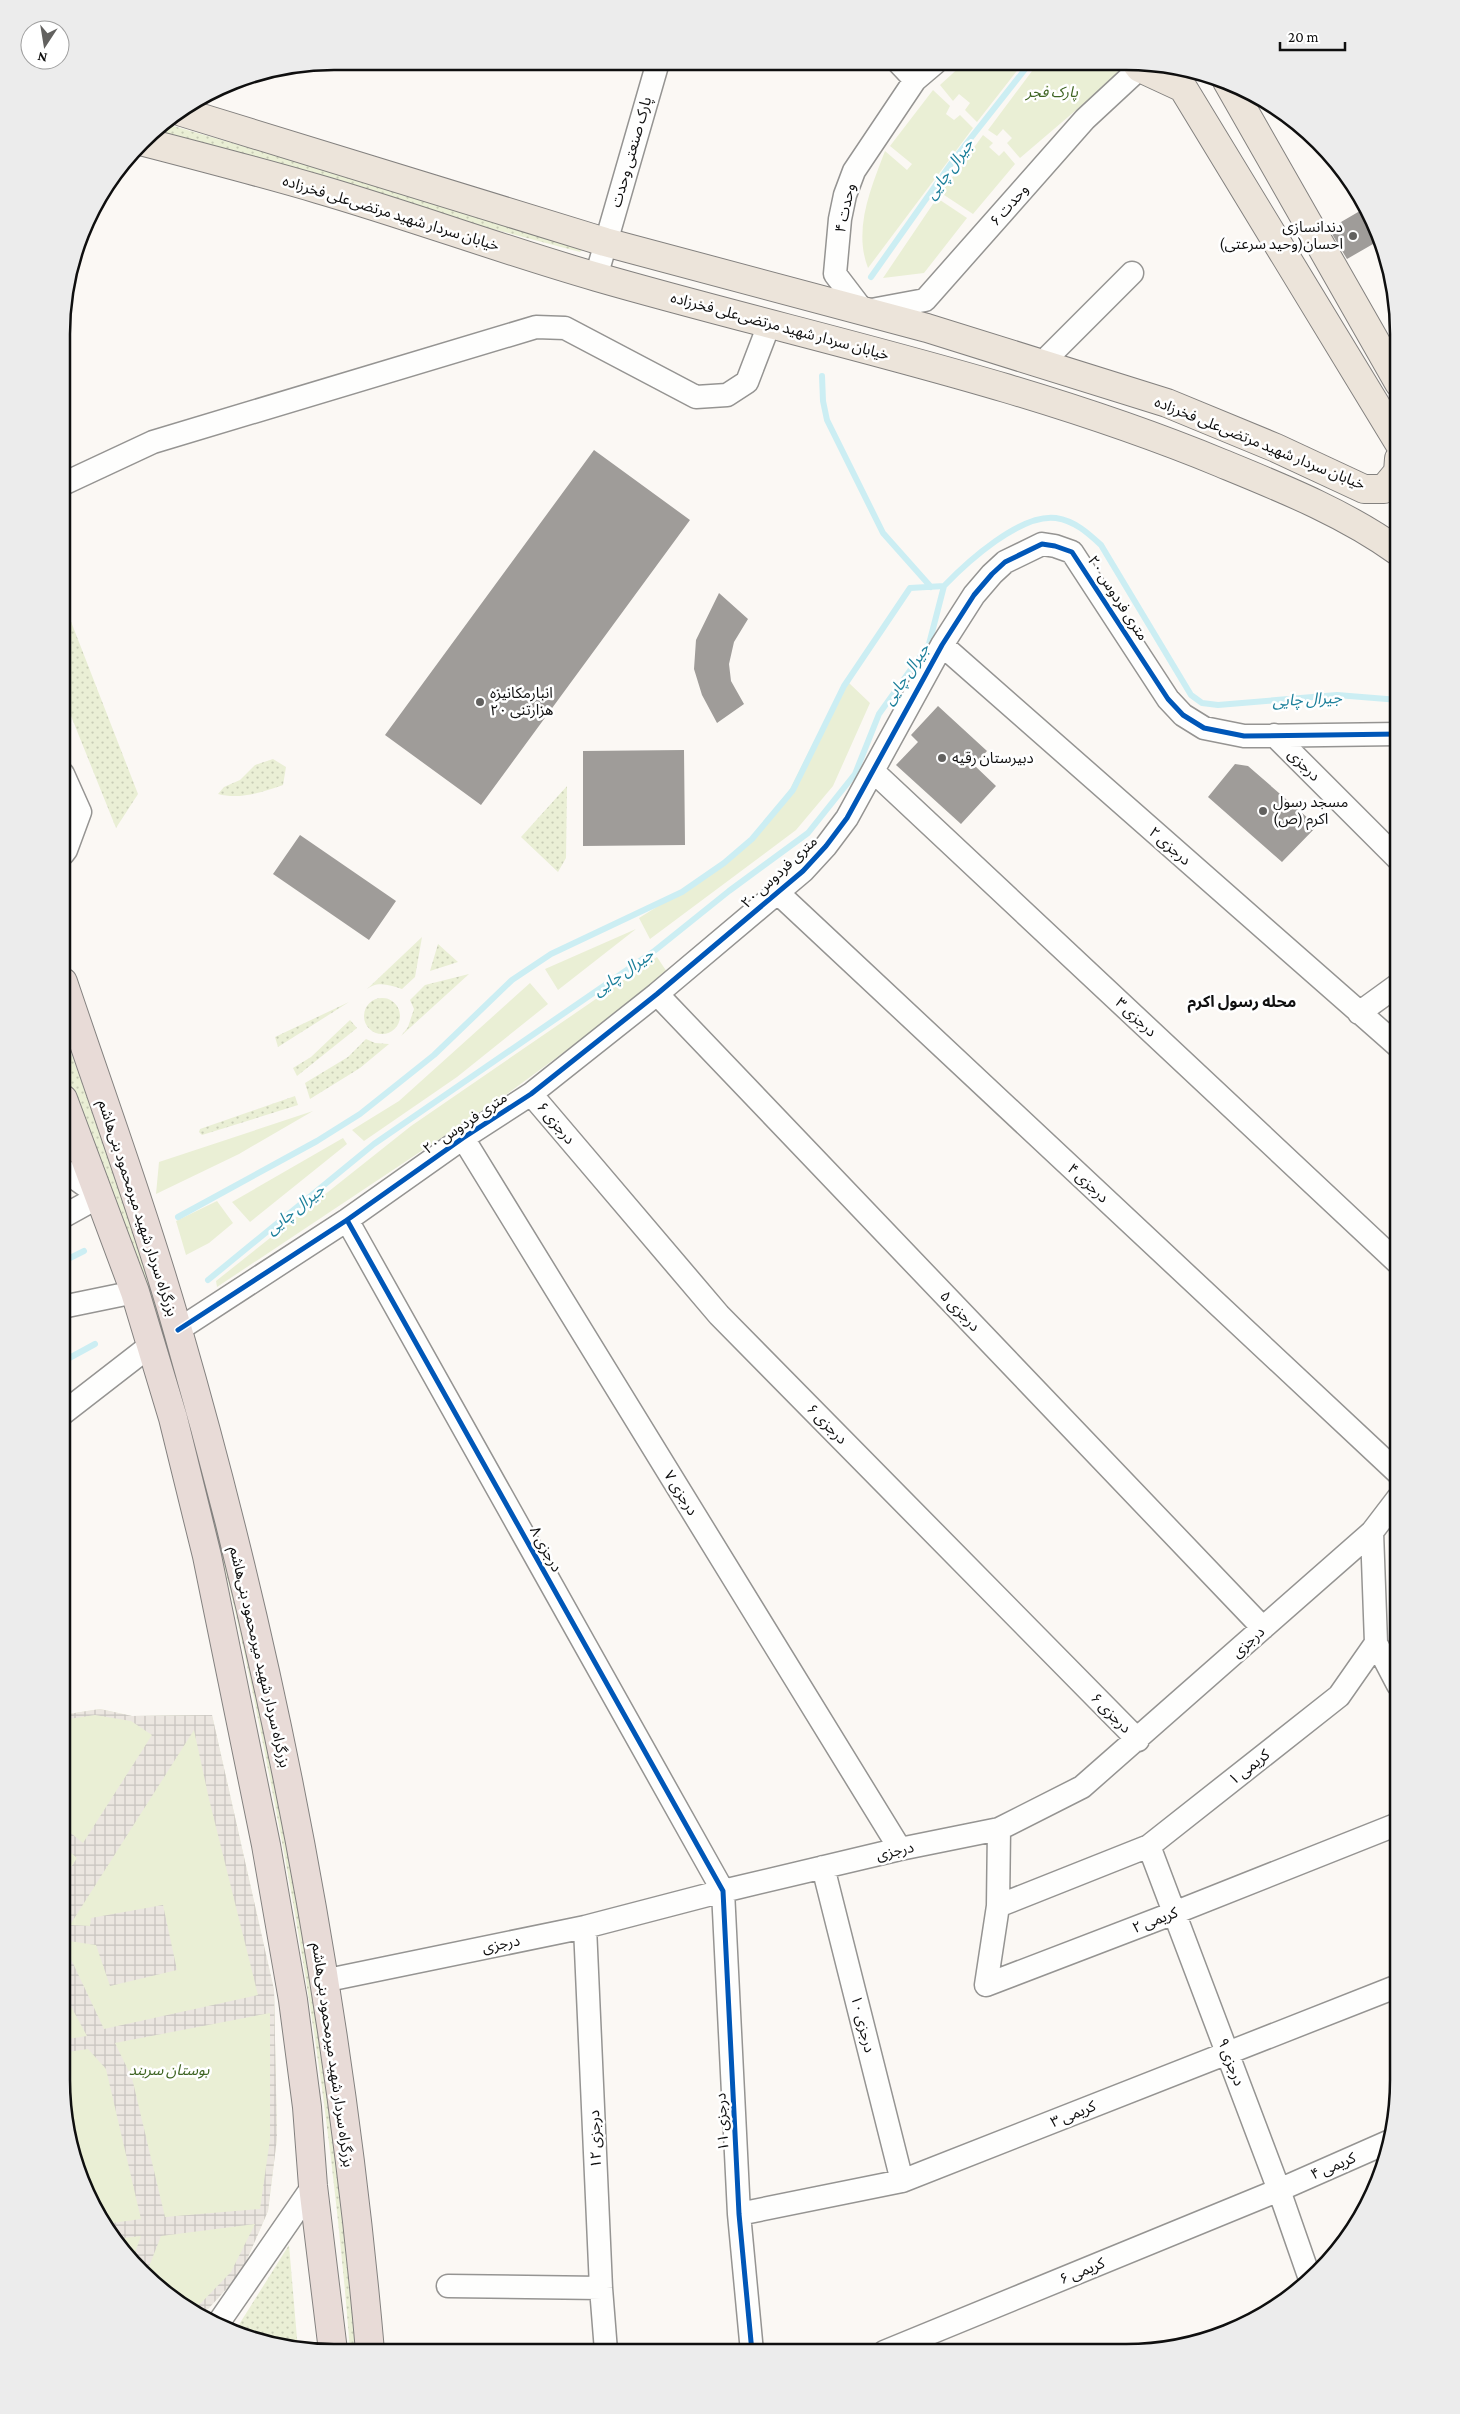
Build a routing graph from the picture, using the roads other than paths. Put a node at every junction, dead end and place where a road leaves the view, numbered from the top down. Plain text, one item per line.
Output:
1 (656, 70) edge
2 (906, 70) edge
3 (927, 70) edge
4 (1134, 70) edge
5 (1161, 72) edge
6 (1175, 76) edge
7 (915, 80) junction
8 (1234, 93) edge
9 (188, 114) edge
10 (151, 144) edge
11 (605, 242) junction
12 (1132, 273) dead end
13 (596, 277) junction
14 (864, 312) junction
15 (770, 322) junction
16 (853, 345) junction
17 (1041, 364) junction
18 (1390, 367) edge
19 (1390, 428) edge
20 (70, 481) edge
21 (1390, 482) edge
22 (1390, 546) edge
23 (942, 645) junction
24 (1390, 734) edge
25 (1274, 735) junction
26 (874, 772) junction
27 (70, 790) edge
28 (70, 839) edge
29 (1390, 851) edge
30 (778, 893) junction
31 (1390, 990) edge
32 (657, 994) junction
33 (70, 1003) edge
34 (1359, 1013) junction
35 (1390, 1040) edge
36 (531, 1094) junction
37 (70, 1119) edge
38 (463, 1138) junction
39 (70, 1175) edge
40 (100, 1196) junction
41 (70, 1213) edge
42 (347, 1220) junction
43 (1390, 1256) edge
44 (134, 1292) junction
45 (70, 1305) edge
46 (178, 1330) junction
47 (151, 1345) junction
48 (70, 1408) edge
49 (1390, 1466) edge
50 (1390, 1508) edge
51 (1372, 1532) junction
52 (1263, 1628) junction
53 (1376, 1643) junction
54 (1390, 1670) edge
55 (1138, 1740) junction
56 (1390, 1827) edge
57 (999, 1829) junction
58 (1149, 1846) junction
59 (900, 1849) junction
60 (823, 1867) junction
61 (723, 1891) junction
62 (998, 1906) junction
63 (1174, 1913) junction
64 (585, 1927) junction
65 (324, 1981) junction
66 (1390, 1989) edge
67 (1227, 2052) junction
68 (1382, 2145) edge
69 (902, 2181) junction
70 (313, 2186) junction
71 (1279, 2190) junction
72 (740, 2214) junction
73 (1307, 2272) edge
74 (448, 2286) dead end
75 (601, 2288) junction
76 (221, 2319) edge
77 (332, 2344) edge
78 (369, 2344) edge
79 (605, 2344) edge
80 (751, 2344) edge
81 (904, 2344) edge

1 - 11 street, پارک صنعتی وحدت
2 - 7 street
3 - 7 street, وحدت ۴
4 - 14 street, وحدت ۶
5 - 6 main road
6 - 19 main road
7 - 14 street, وحدت ۴
8 - 18 main road
9 - 11 main road, خیابان سردار شهید مرتضی‌علی فخرزاده
10 - 13 main road, خیابان سردار شهید مرتضی‌علی فخرزاده
11 - 13 street, پارک صنعتی وحدت
11 - 14 main road, خیابان سردار شهید مرتضی‌علی فخرزاده
12 - 17 street
13 - 15 main road, خیابان سردار شهید مرتضی‌علی فخرزاده
14 - 16 street
14 - 17 main road, خیابان سردار شهید مرتضی‌علی فخرزاده
15 - 16 main road, خیابان سردار شهید مرتضی‌علی فخرزاده
15 - 20 street
16 - 22 main road, خیابان سردار شهید مرتضی‌علی فخرزاده
17 - 21 main road, خیابان سردار شهید مرتضی‌علی فخرزاده
23 - 25 street, ۲۰ متری فردوس
23 - 26 street, ۲۰ متری فردوس
23 - 34 street, درجزی ۲
24 - 25 street, ۲۰ متری فردوس
25 - 29 street, درجزی
26 - 30 street, ۲۰ متری فردوس
26 - 43 street, درجزی ۳
27 - 28 street
30 - 32 street, ۲۰ متری فردوس
30 - 49 street, درجزی ۴
31 - 34 street
32 - 36 street, ۲۰ متری فردوس
32 - 52 street, درجزی ۵
33 - 46 highway, بزرگراه سردار شهید میرمحمود بنی‌هاشم
34 - 35 street, درجزی ۲
36 - 38 street, ۲۰ متری فردوس
36 - 55 street, درجزی ۶
37 - 40 highway, بزرگراه سردار شهید میرمحمود بنی‌هاشم
38 - 42 street, ۲۰ متری فردوس
38 - 59 street, درجزی ۷
39 - 40 street
40 - 41 street
40 - 44 highway, بزرگراه سردار شهید میرمحمود بنی‌هاشم
42 - 46 street, ۲۰ متری فردوس
42 - 61 street, درجزی ۸
44 - 45 street
44 - 47 highway, بزرگراه سردار شهید میرمحمود بنی‌هاشم
46 - 65 highway, بزرگراه سردار شهید میرمحمود بنی‌هاشم
47 - 48 street
47 - 70 highway, بزرگراه سردار شهید میرمحمود بنی‌هاشم
50 - 51 street, درجزی
51 - 52 street, درجزی
51 - 53 street
52 - 55 street, درجزی
53 - 54 street
53 - 58 street, کریمی ۱
55 - 57 street, درجزی
56 - 63 street, کریمی ۲
57 - 59 street, درجزی
57 - 62 street
58 - 62 street, کریمی ۱
58 - 63 street, درجزی ۹
59 - 60 street, درجزی
60 - 61 street, درجزی
60 - 69 street, درجزی ۱۰
61 - 64 street, درجزی
61 - 72 street, درجزی ۱۱
62 - 63 street, کریمی ۲
63 - 67 street, درجزی ۹
64 - 65 street, درجزی
64 - 75 street, درجزی ۱۲
65 - 78 highway, بزرگراه سردار شهید میرمحمود بنی‌هاشم
66 - 67 street, کریمی ۳
67 - 69 street, کریمی ۳
67 - 71 street, درجزی ۹
68 - 71 street, کریمی ۴
69 - 72 street, کریمی ۳
70 - 76 street
70 - 77 highway, بزرگراه سردار شهید میرمحمود بنی‌هاشم
71 - 73 street, درجزی ۹
71 - 81 street, کریمی ۶
72 - 80 street, درجزی ۱۱
74 - 75 street
75 - 79 street, درجزی ۱۲

